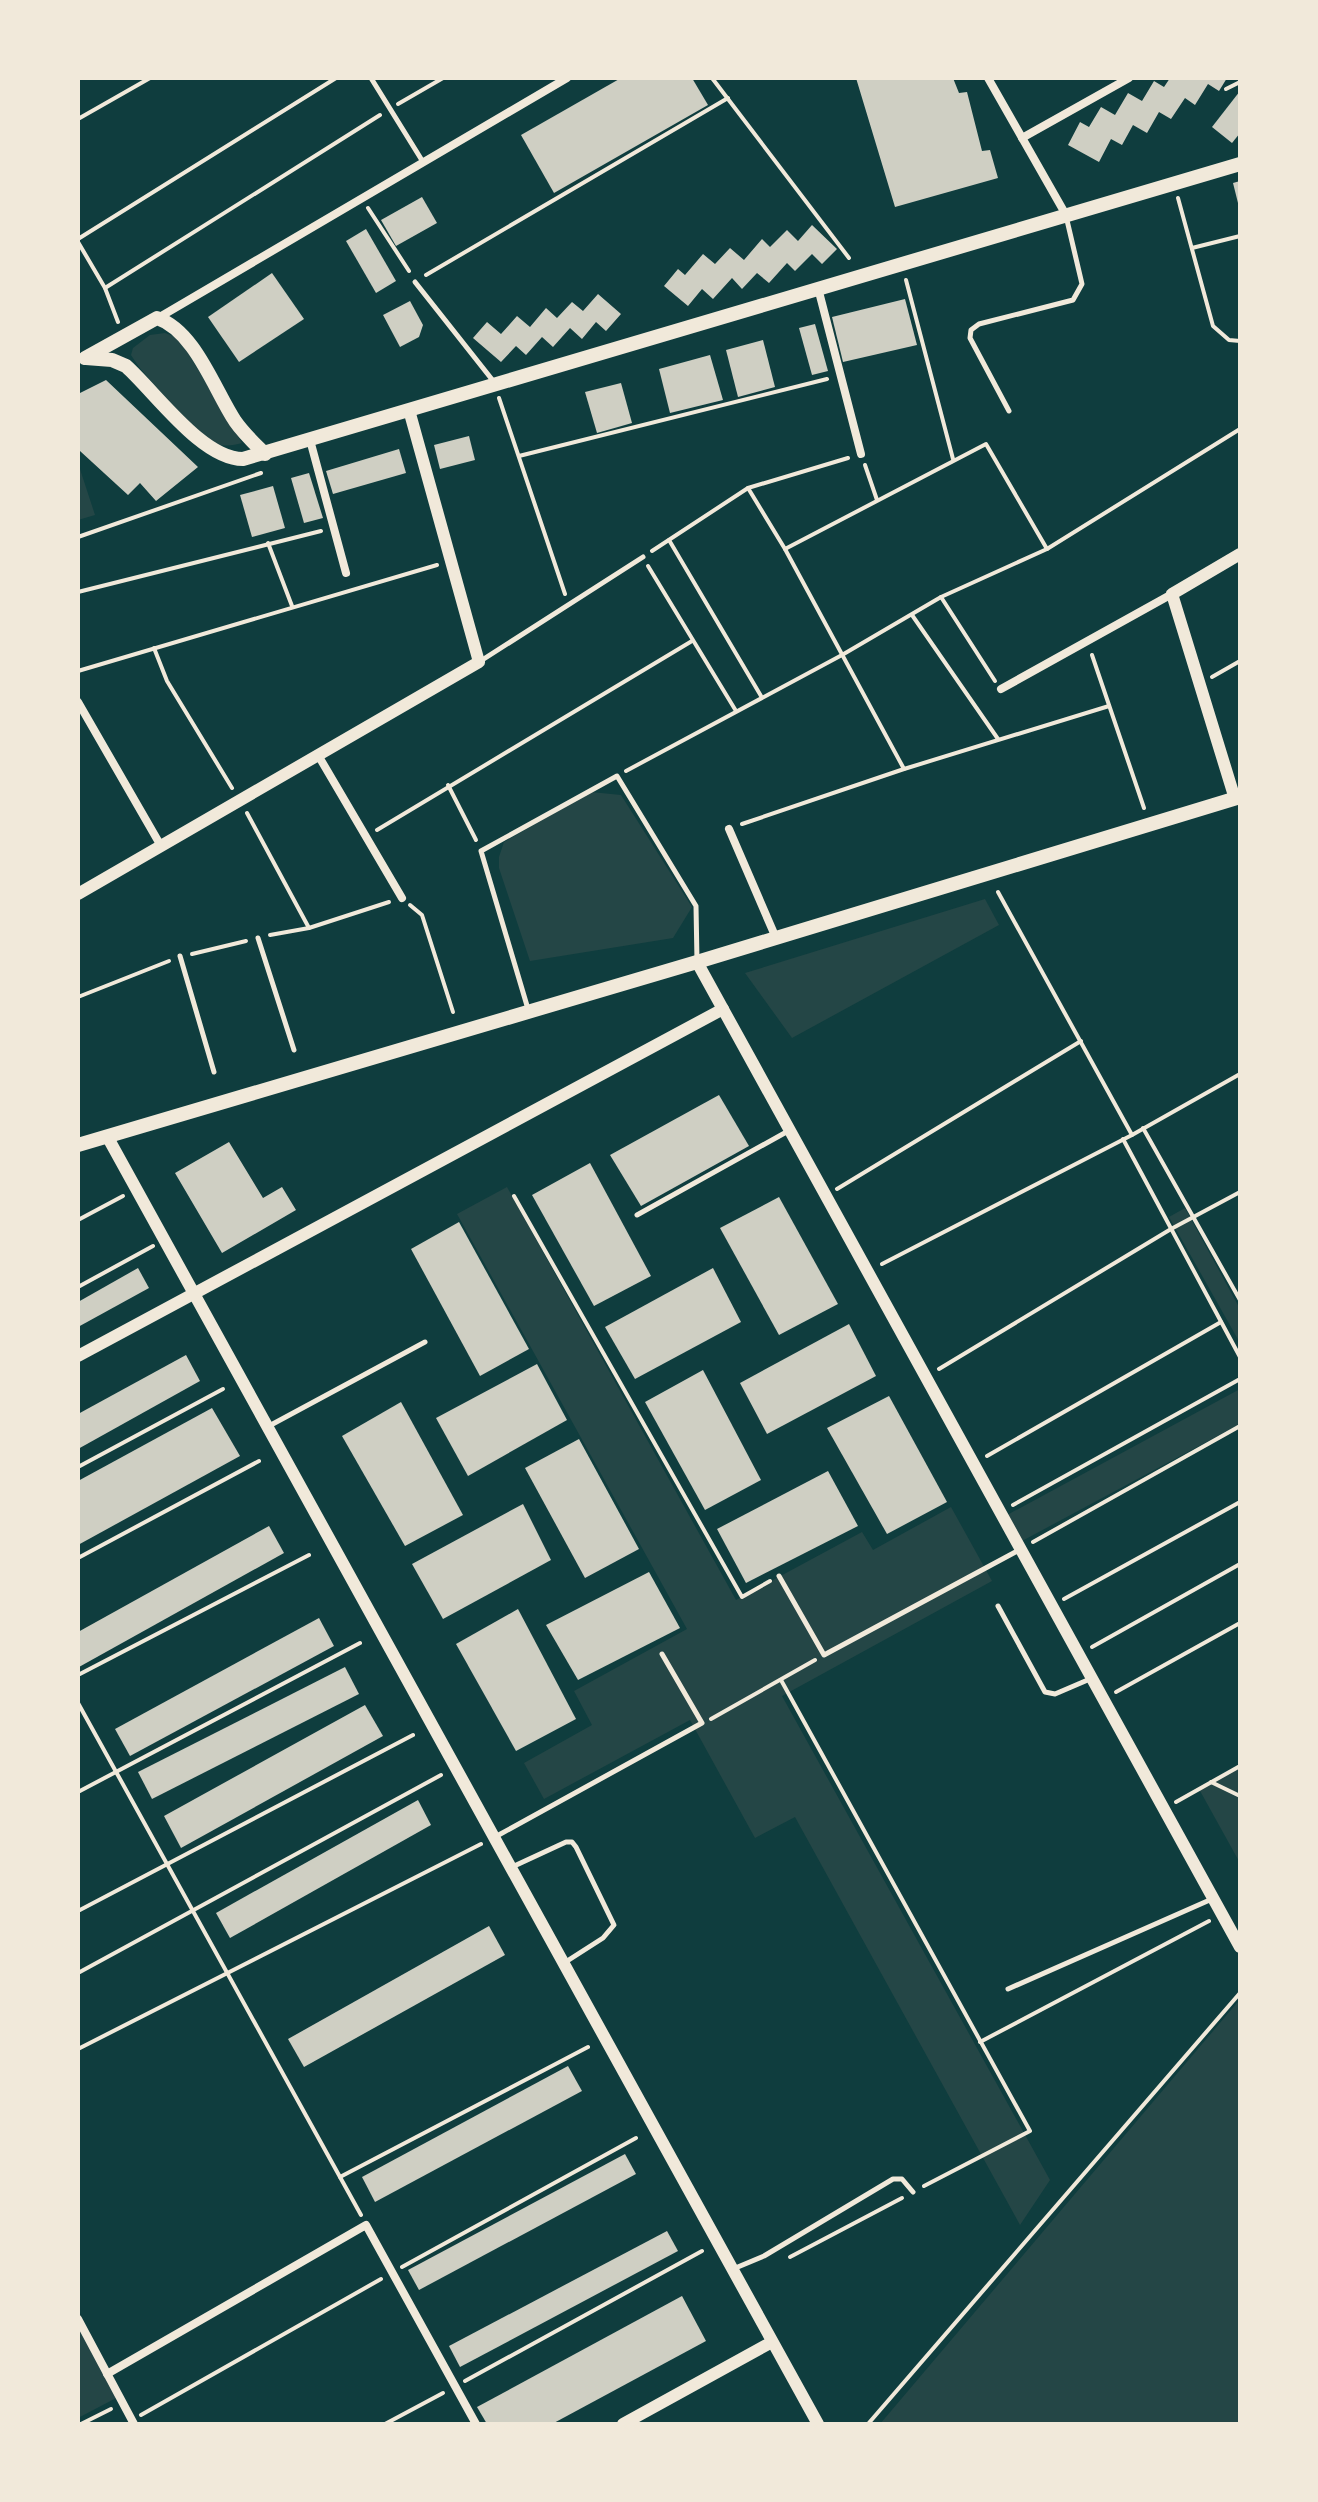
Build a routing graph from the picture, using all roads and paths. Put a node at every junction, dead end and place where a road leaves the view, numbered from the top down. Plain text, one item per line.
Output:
1 (150, 78) edge
2 (336, 78) edge
3 (371, 78) edge
4 (443, 78) edge
5 (567, 78) edge
6 (712, 78) edge
7 (988, 78) edge
8 (1129, 78) edge
9 (1240, 82) edge
10 (1226, 89) dead end
11 (728, 98) junction
12 (390, 109) junction
13 (78, 119) edge
14 (1022, 138) junction
15 (423, 162) junction
16 (1240, 164) edge
17 (1177, 192) dead end
18 (361, 198) junction
19 (1066, 215) junction
20 (1240, 236) edge
21 (78, 241) edge
22 (1191, 248) junction
23 (849, 258) dead end
24 (906, 277) dead end
25 (415, 282) junction
26 (105, 288) junction
27 (818, 288) junction
28 (157, 318) junction
29 (123, 337) junction
30 (1240, 341) edge
31 (82, 360) edge
32 (841, 376) junction
33 (497, 390) junction
34 (409, 410) junction
35 (1009, 411) dead end
36 (1240, 429) edge
37 (310, 440) junction
38 (265, 454) junction
39 (861, 454) junction
40 (519, 456) junction
41 (953, 459) junction
42 (274, 469) dead end
43 (748, 488) junction
44 (877, 500) junction
45 (335, 528) junction
46 (78, 537) edge
47 (669, 540) junction
48 (268, 543) junction
49 (785, 549) junction
50 (1047, 549) junction
51 (1240, 554) edge
52 (643, 557) junction
53 (451, 561) junction
54 (346, 573) dead end
55 (78, 592) edge
56 (1172, 594) junction
57 (941, 597) junction
58 (568, 604) junction
59 (292, 606) junction
60 (912, 615) junction
61 (692, 641) junction
62 (1088, 641) junction
63 (842, 655) junction
64 (1240, 661) edge
65 (479, 662) junction
66 (78, 671) edge
67 (1199, 684) junction
68 (1001, 689) joint
69 (762, 697) junction
70 (78, 702) edge
71 (1109, 706) junction
72 (736, 711) junction
73 (998, 739) junction
74 (318, 755) junction
75 (904, 769) junction
76 (617, 776) junction
77 (448, 785) junction
78 (1237, 798) edge
79 (1144, 808) dead end
80 (729, 829) joint
81 (365, 838) junction
82 (161, 846) junction
83 (481, 851) junction
84 (998, 892) dead end
85 (78, 894) edge
86 (402, 898) junction
87 (258, 938) junction
88 (776, 938) junction
89 (180, 956) junction
90 (697, 962) junction
91 (78, 997) edge
92 (723, 1009) junction
93 (529, 1011) junction
94 (453, 1012) dead end
95 (1081, 1041) junction
96 (294, 1050) dead end
97 (214, 1072) dead end
98 (1240, 1074) edge
99 (1143, 1128) junction
100 (790, 1130) junction
101 (1132, 1135) junction
102 (107, 1136) junction
103 (1123, 1139) junction
104 (78, 1145) edge
105 (1240, 1192) edge
106 (125, 1194) dead end
107 (514, 1196) dead end
108 (826, 1196) junction
109 (637, 1215) dead end
110 (1193, 1217) junction
111 (78, 1220) edge
112 (1171, 1229) junction
113 (153, 1246) dead end
114 (868, 1272) junction
115 (78, 1287) edge
116 (193, 1292) junction
117 (1240, 1300) edge
118 (1221, 1322) junction
119 (425, 1342) dead end
120 (78, 1356) edge
121 (1240, 1357) edge
122 (925, 1377) junction
123 (1240, 1379) edge
124 (223, 1389) dead end
125 (268, 1426) junction
126 (1240, 1426) edge
127 (259, 1461) dead end
128 (973, 1463) junction
129 (78, 1467) edge
130 (1240, 1502) edge
131 (1000, 1512) junction
132 (1021, 1549) junction
133 (309, 1555) dead end
134 (78, 1558) edge
135 (1240, 1564) edge
136 (779, 1576) joint
137 (998, 1606) dead end
138 (1052, 1606) junction
139 (1240, 1623) edge
140 (360, 1643) dead end
141 (662, 1654) dead end
142 (824, 1655) junction
143 (1079, 1655) junction
144 (78, 1675) edge
145 (1091, 1678) junction
146 (781, 1680) junction
147 (1103, 1699) junction
148 (78, 1703) edge
149 (702, 1723) junction
150 (413, 1735) dead end
151 (1240, 1766) edge
152 (116, 1772) junction
153 (441, 1775) dead end
154 (1211, 1782) junction
155 (78, 1792) edge
156 (1240, 1796) edge
157 (1163, 1809) junction
158 (494, 1837) junction
159 (167, 1864) junction
160 (511, 1868) junction
161 (1213, 1898) junction
162 (192, 1910) junction
163 (78, 1911) edge
164 (1222, 1914) junction
165 (1240, 1947) edge
166 (563, 1964) junction
167 (78, 1973) edge
168 (227, 1973) junction
169 (1008, 1989) dead end
170 (1240, 1993) edge
171 (980, 2042) junction
172 (588, 2047) dead end
173 (78, 2049) edge
174 (1030, 2131) dead end
175 (340, 2177) junction
176 (913, 2192) dead end
177 (366, 2225) junction
178 (702, 2251) dead end
179 (733, 2270) junction
180 (78, 2319) edge
181 (772, 2342) junction
182 (107, 2374) junction
183 (455, 2386) junction
184 (123, 2403) junction
185 (81, 2424) edge
186 (134, 2424) edge
187 (385, 2424) edge
188 (476, 2424) edge
189 (623, 2424) edge
190 (818, 2424) edge
191 (868, 2424) edge

1 - 13 path
2 - 21 path
3 - 12 lane
4 - 12 path
5 - 15 street
6 - 11 path
7 - 14 street
8 - 14 street
9 - 10 path
11 - 23 path
11 - 25 path
12 - 15 lane
12 - 26 path
14 - 19 street
15 - 18 street
16 - 19 main road
17 - 22 path
18 - 25 path
18 - 28 street
19 - 27 main road
19 - 35 lane
20 - 22 path
21 - 26 path
22 - 30 path
24 - 41 path
25 - 33 lane
26 - 29 path
27 - 32 street
27 - 33 main road
28 - 29 main road
28 - 38 main road
29 - 31 main road
31 - 38 main road
32 - 39 street
32 - 40 path
33 - 34 main road
33 - 40 path
34 - 37 main road
34 - 53 street
36 - 50 path
37 - 38 main road
37 - 45 street
39 - 43 path
39 - 44 path
40 - 58 path
41 - 44 path
41 - 50 path
42 - 46 path
43 - 47 path
43 - 49 path
44 - 49 path
45 - 48 path
45 - 54 street
47 - 52 path
47 - 69 path
48 - 55 path
48 - 59 path
49 - 63 path
50 - 57 path
51 - 56 street
52 - 58 lane
52 - 61 path
53 - 59 path
53 - 65 street
56 - 62 street
56 - 67 street
57 - 60 path
57 - 68 path
58 - 65 lane
59 - 66 path
60 - 63 path
60 - 73 path
61 - 72 path
61 - 77 path
62 - 68 street
62 - 71 path
63 - 69 path
63 - 75 path
64 - 67 path
65 - 74 street
67 - 78 street
69 - 72 path
70 - 82 street
71 - 73 path
71 - 79 path
72 - 76 path
73 - 75 path
74 - 81 street
74 - 82 street
75 - 80 path
76 - 83 lane
76 - 90 lane
77 - 81 path
77 - 83 path
78 - 88 main road
80 - 88 street
81 - 86 street
82 - 85 street
83 - 93 lane
84 - 95 path
86 - 87 path
86 - 94 path
87 - 89 path
87 - 96 lane
88 - 90 main road
89 - 91 path
89 - 97 lane
90 - 92 street
90 - 93 main road
92 - 100 street
92 - 116 street
93 - 102 main road
95 - 101 path
95 - 108 path
98 - 99 path
99 - 101 path
99 - 110 path
100 - 108 street
100 - 109 lane
101 - 103 path
102 - 104 main road
102 - 116 street
103 - 112 path
103 - 114 path
105 - 110 path
106 - 111 path
107 - 136 path
108 - 114 street
110 - 112 path
110 - 117 path
112 - 118 path
112 - 122 path
113 - 115 path
114 - 122 street
116 - 120 street
116 - 125 street
118 - 121 path
118 - 128 path
119 - 125 lane
122 - 128 street
123 - 131 path
124 - 129 path
125 - 158 street
126 - 132 path
127 - 134 path
128 - 131 street
130 - 138 path
131 - 132 street
132 - 138 street
132 - 142 lane
133 - 144 path
135 - 143 path
136 - 142 lane
137 - 145 lane
138 - 143 street
139 - 147 path
140 - 152 path
141 - 149 lane
142 - 146 path
143 - 145 street
145 - 147 street
146 - 149 path
146 - 171 path
147 - 157 street
148 - 152 path
149 - 158 lane
150 - 159 path
151 - 154 path
152 - 155 path
152 - 159 path
153 - 162 path
154 - 156 path
154 - 157 path
157 - 161 street
158 - 160 street
158 - 168 path
159 - 162 path
159 - 163 path
160 - 166 street
160 - 166 lane
161 - 164 street
161 - 169 lane
162 - 167 path
162 - 168 path
164 - 165 street
164 - 171 path
166 - 179 street
168 - 173 path
168 - 175 path
170 - 191 path
171 - 174 path
172 - 175 path
175 - 177 path
176 - 179 lane
177 - 182 street
177 - 183 street
178 - 183 path
179 - 181 street
180 - 182 street
181 - 189 street
181 - 190 street
182 - 184 street
183 - 187 path
183 - 188 street
184 - 185 path
184 - 186 street

